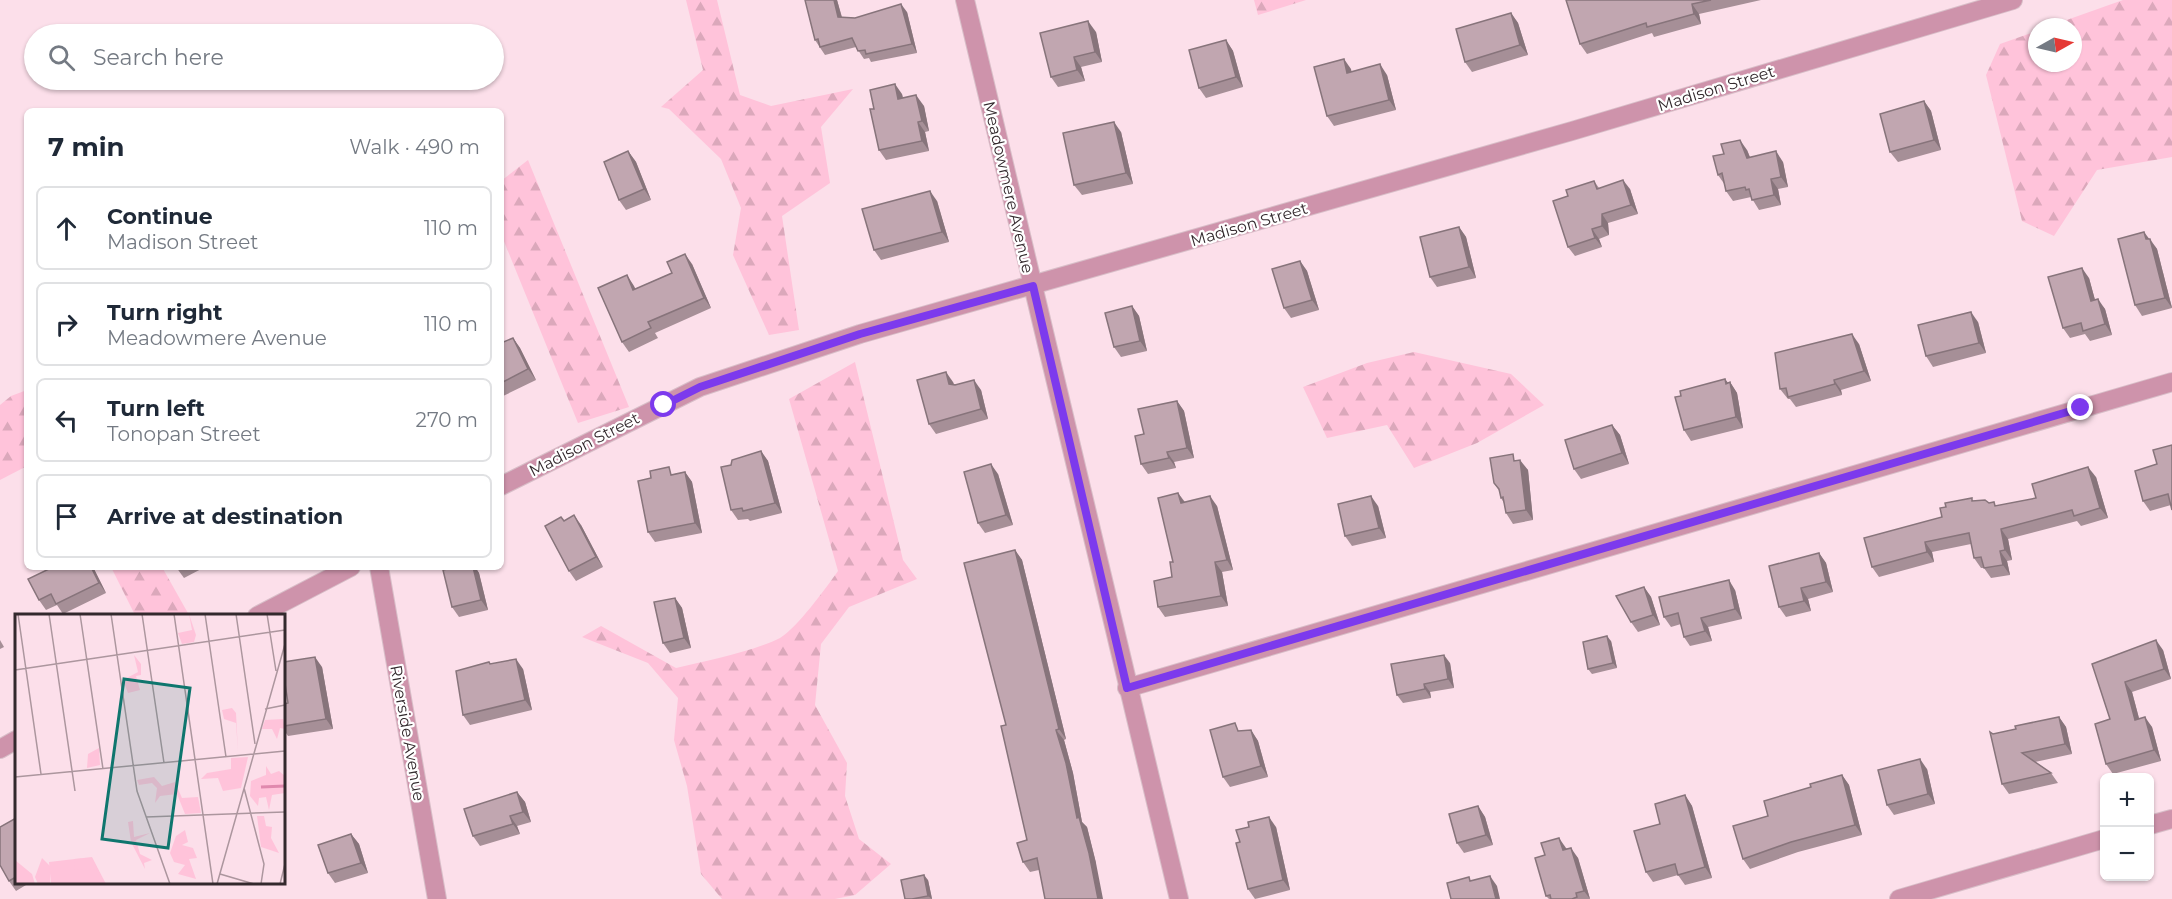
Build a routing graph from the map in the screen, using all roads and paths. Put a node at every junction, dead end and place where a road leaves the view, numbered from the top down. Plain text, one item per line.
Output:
1 (965, 0) edge
2 (2013, 0) edge
3 (1033, 286) junction
4 (2172, 382) edge
5 (504, 485) edge
6 (345, 570) edge
7 (380, 570) edge
8 (259, 614) edge
9 (1127, 688) junction
10 (15, 741) edge
11 (0, 749) edge
12 (2172, 819) edge
13 (2154, 824) edge
14 (2100, 840) edge
15 (437, 899) edge
16 (1179, 899) edge
17 (1899, 899) edge

1 - 3 street, Meadowmere Avenue
2 - 3 street, Madison Street
3 - 5 street, Madison Street
3 - 9 street, Meadowmere Avenue
4 - 9 street
6 - 8 street
7 - 15 street, Riverside Avenue
9 - 16 street, Meadowmere Avenue
10 - 11 street
12 - 13 street
14 - 17 street

